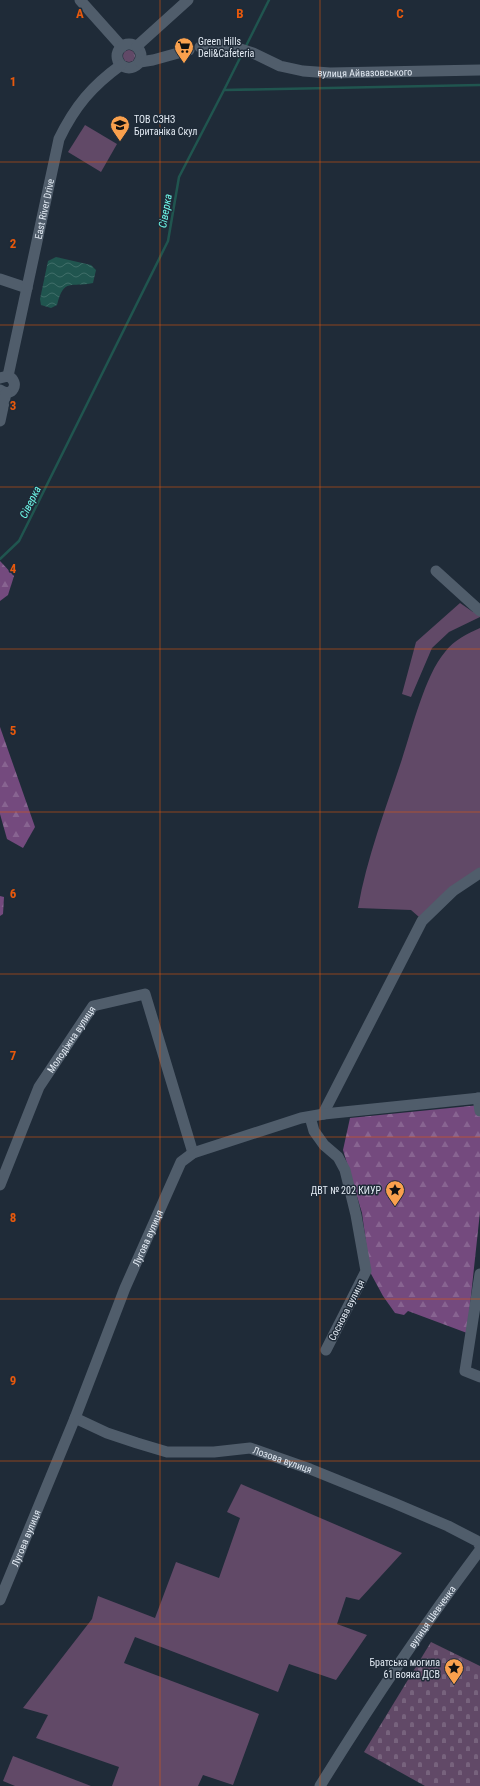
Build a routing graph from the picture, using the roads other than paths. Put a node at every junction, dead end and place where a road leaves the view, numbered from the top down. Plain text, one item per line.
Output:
1 (80, 0) edge
2 (188, 0) edge
3 (137, 46) junction
4 (122, 47) junction
5 (200, 47) dead end
6 (189, 50) dead end
7 (140, 62) junction
8 (121, 64) junction
9 (480, 70) edge
10 (0, 279) edge
11 (27, 288) junction
12 (4, 377) edge
13 (3, 392) edge
14 (0, 421) edge
15 (436, 571) dead end
16 (480, 611) edge
17 (480, 873) edge
18 (479, 1098) edge
19 (480, 1111) edge
20 (324, 1114) junction
21 (310, 1117) junction
22 (193, 1153) junction
23 (0, 1186) edge
24 (480, 1274) edge
25 (326, 1350) dead end
26 (480, 1378) edge
27 (74, 1418) junction
28 (480, 1546) edge
29 (480, 1550) edge
30 (3, 1582) edge
31 (0, 1600) edge
32 (320, 1786) edge

1 - 4 street
2 - 3 street
3 - 4 street
3 - 7 street
4 - 8 street
5 - 9 street, вулиця Айвазовського
6 - 7 street
7 - 8 street
8 - 11 street, Еаst Rіvеr Drive
10 - 11 street
11 - 12 street, Еаst Rіvеr Drive
12 - 13 street
13 - 14 street
15 - 16 street
17 - 20 street
18 - 19 street
18 - 20 street, Лугова вулиця
20 - 21 street, Лугова вулиця
21 - 22 street, Лугова вулиця
21 - 25 street, Соснова вулиця
22 - 23 street, Молодіжна вулиця
22 - 27 street, Лугова вулиця
24 - 26 street
27 - 28 street, Лозова вулиця
27 - 30 street, Лугова вулиця
29 - 32 street, вулиця Шевченка
30 - 31 street, Лугова вулиця

